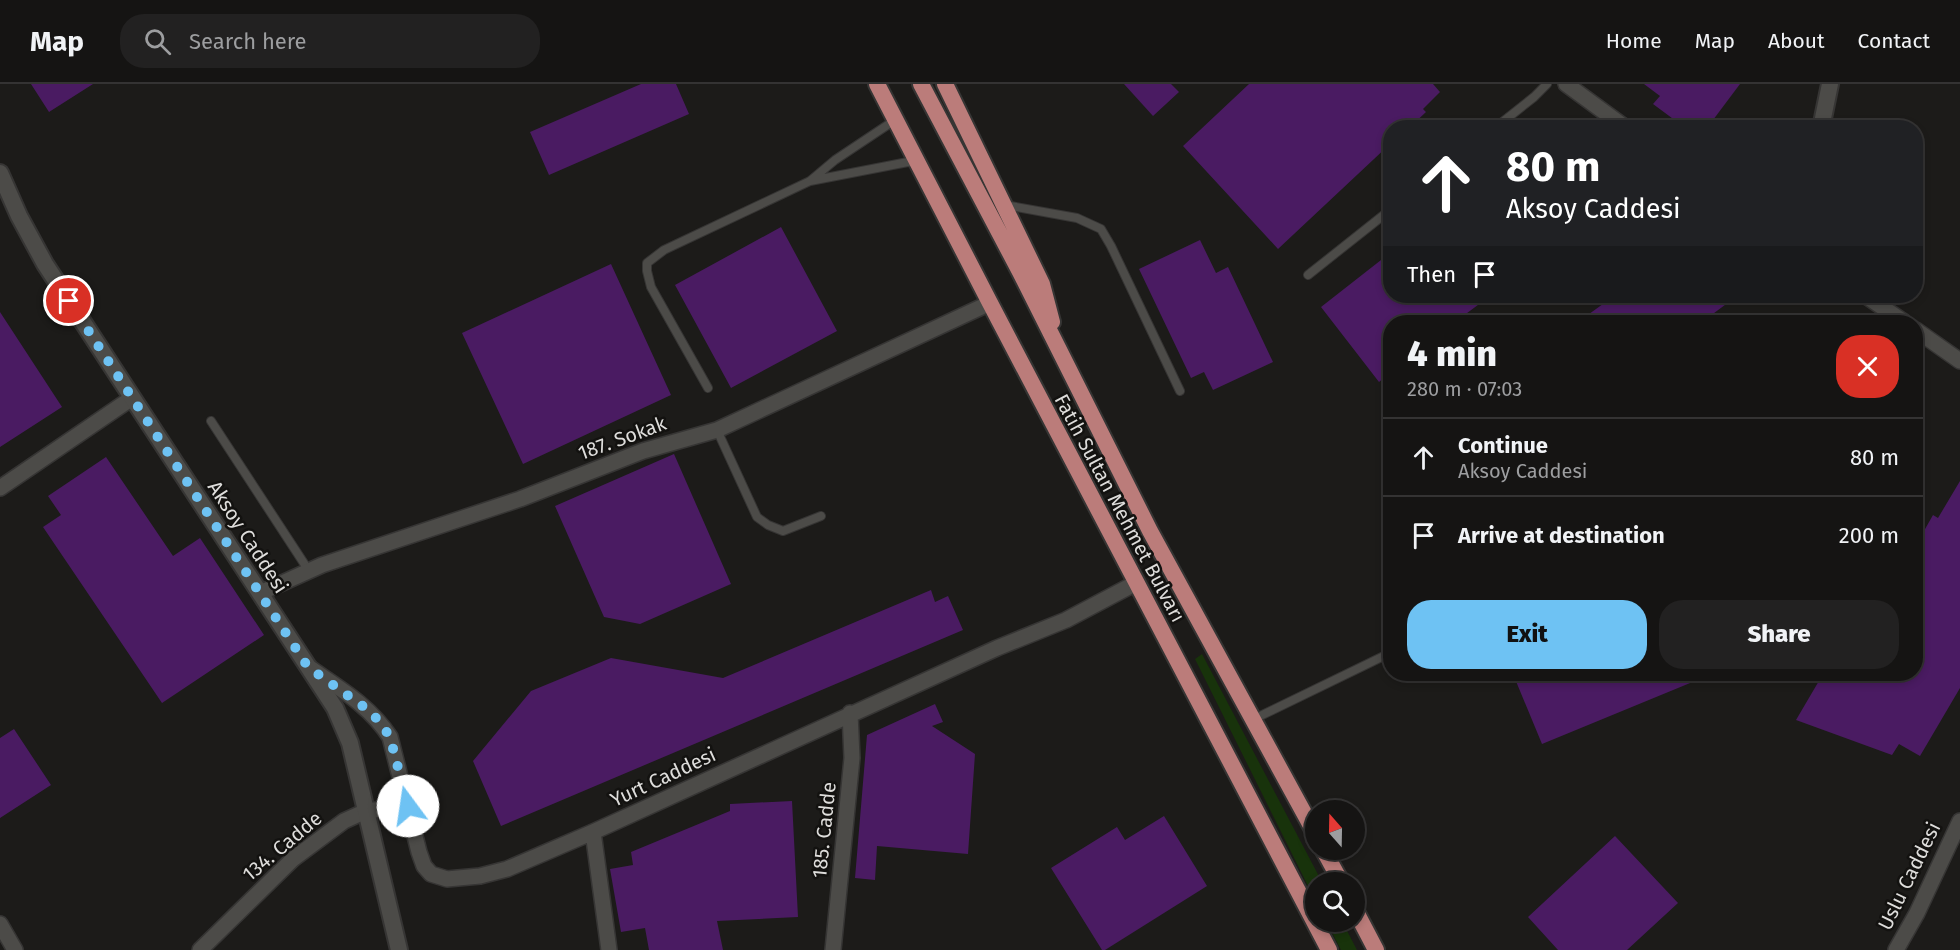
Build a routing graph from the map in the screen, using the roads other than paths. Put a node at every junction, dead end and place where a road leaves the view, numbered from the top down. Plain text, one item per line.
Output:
1 (877, 84) edge
2 (921, 84) edge
3 (945, 84) edge
4 (1547, 84) edge
5 (1566, 84) edge
6 (1830, 84) edge
7 (895, 120) junction
8 (1505, 120) edge
9 (1615, 120) edge
10 (1823, 120) edge
11 (917, 163) junction
12 (0, 174) edge
13 (810, 181) junction
14 (1005, 205) junction
15 (1383, 216) edge
16 (1308, 275) dead end
17 (990, 303) junction
18 (1876, 303) edge
19 (1894, 315) edge
20 (1923, 335) edge
21 (1061, 354) junction
22 (1960, 361) edge
23 (708, 388) dead end
24 (1180, 391) dead end
25 (132, 398) junction
26 (211, 421) dead end
27 (717, 430) junction
28 (0, 488) edge
29 (820, 516) dead end
30 (309, 571) junction
31 (1136, 583) junction
32 (260, 593) junction
33 (1383, 655) edge
34 (308, 667) junction
35 (850, 713) junction
36 (1252, 720) junction
37 (408, 806) junction
38 (366, 810) junction
39 (1305, 815) edge
40 (1960, 821) edge
41 (593, 832) junction
42 (0, 924) edge
43 (1365, 929) edge
44 (15, 950) edge
45 (200, 950) edge
46 (399, 950) edge
47 (609, 950) edge
48 (833, 950) edge
49 (1329, 950) edge
50 (1376, 950) edge
51 (1896, 950) edge

1 - 7 highway, Fatih Sultan Mehmet Bulvarı
2 - 21 highway, Fatih Sultan Mehmet Bulvarı
3 - 14 highway
4 - 8 lane
5 - 9 street
6 - 10 street
7 - 11 highway, Fatih Sultan Mehmet Bulvarı
7 - 13 lane
11 - 13 lane
11 - 17 highway, Fatih Sultan Mehmet Bulvarı
12 - 25 street, Aksoy Caddesi
13 - 23 lane
14 - 21 highway
14 - 24 lane
15 - 16 lane
17 - 27 street, 187. Sokak
17 - 31 highway, Fatih Sultan Mehmet Bulvarı
18 - 19 street
20 - 22 street
21 - 36 highway, Fatih Sultan Mehmet Bulvarı
25 - 28 street
25 - 32 street, Aksoy Caddesi
26 - 30 lane
27 - 29 lane
27 - 30 street, 187. Sokak
30 - 32 street, 187. Sokak
31 - 35 street, Yurt Caddesi
31 - 49 highway, Fatih Sultan Mehmet Bulvarı
32 - 34 street, Aksoy Caddesi
33 - 36 lane
34 - 37 street, Yurt Caddesi
34 - 38 street, Aksoy Caddesi
35 - 41 street, Yurt Caddesi
35 - 48 street, 185. Cadde
36 - 39 highway, Fatih Sultan Mehmet Bulvarı
37 - 38 street, 134. Cadde
37 - 41 street, Yurt Caddesi
38 - 45 street, 134. Cadde
38 - 46 street, Aksoy Caddesi
40 - 51 street, Uslu Caddesi
41 - 47 street
42 - 44 street
43 - 50 highway

